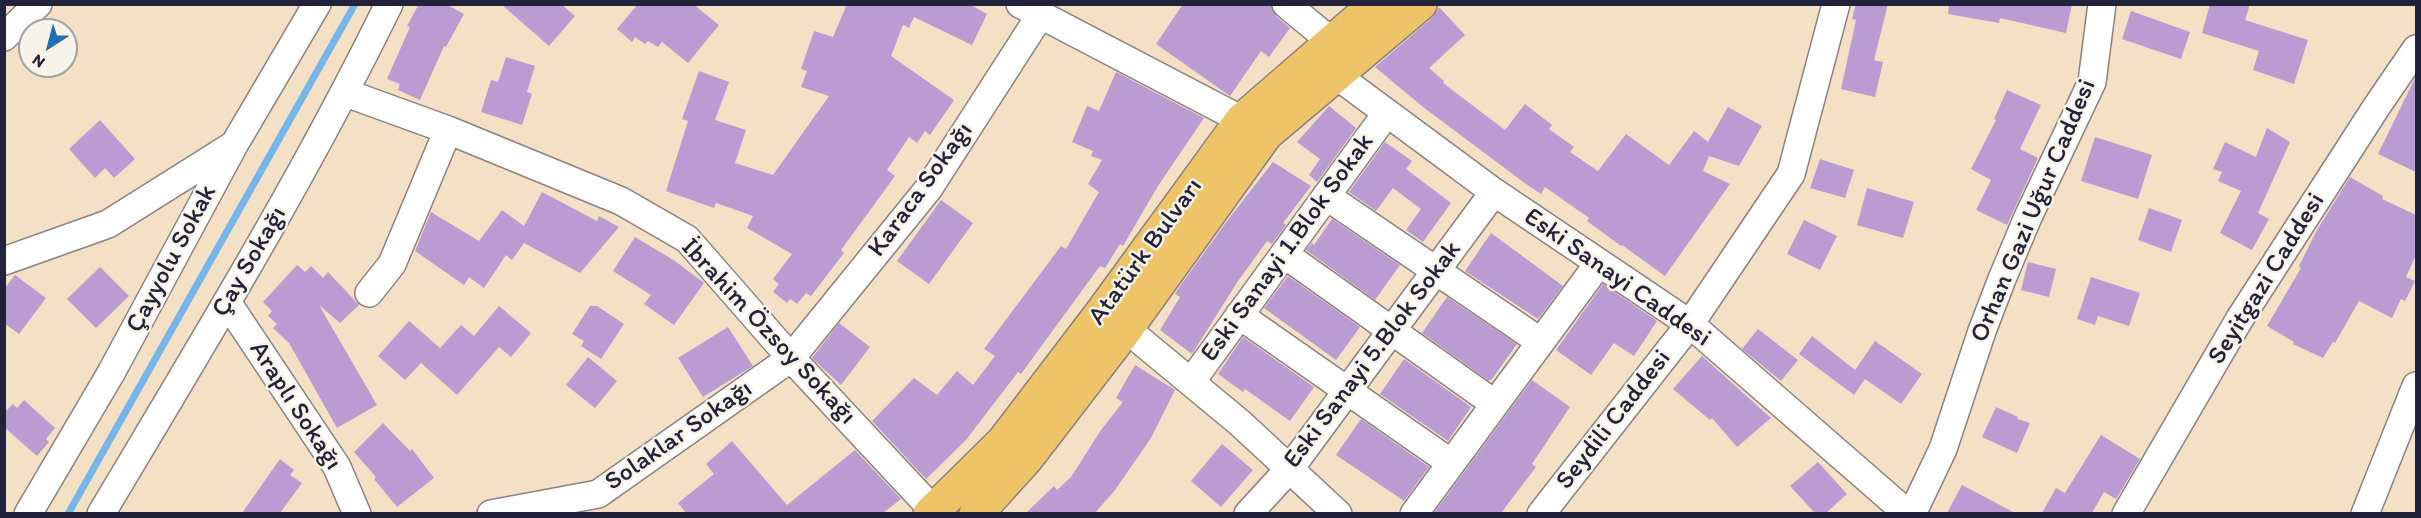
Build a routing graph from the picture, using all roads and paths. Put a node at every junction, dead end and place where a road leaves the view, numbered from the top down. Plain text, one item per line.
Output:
1 (38, 4) edge
2 (317, 4) edge
3 (389, 4) edge
4 (1286, 4) edge
5 (1376, 4) edge
6 (1420, 4) edge
7 (1836, 4) edge
8 (2102, 4) edge
9 (1030, 9) edge
10 (4, 37) edge
11 (2416, 49) edge
12 (1327, 59) junction
13 (346, 93) junction
14 (1386, 114) junction
15 (1242, 120) junction
16 (448, 130) junction
17 (234, 145) junction
18 (1494, 192) junction
19 (1326, 196) junction
20 (1284, 254) junction
21 (4, 261) edge
22 (1599, 263) junction
23 (1436, 271) junction
24 (369, 293) dead end
25 (227, 302) junction
26 (1239, 315) junction
27 (1115, 320) junction
28 (1690, 324) junction
29 (1392, 329) junction
30 (1541, 342) junction
31 (791, 358) junction
32 (1191, 382) junction
33 (2416, 386) edge
34 (1347, 390) junction
35 (1495, 404) junction
36 (1451, 464) junction
37 (1291, 467) junction
38 (932, 512) edge
39 (28, 513) edge
40 (101, 513) edge
41 (357, 513) edge
42 (491, 513) edge
43 (976, 513) edge
44 (1248, 513) edge
45 (1338, 513) edge
46 (1414, 513) edge
47 (1540, 513) edge
48 (1910, 513) edge
49 (2126, 513) edge
50 (2366, 513) edge

1 - 10 street
2 - 17 street, Çayyolu Sokak
3 - 13 street, Çay Sokağı
4 - 12 street, Eski Sanayi Caddesi
5 - 12 main road, Atatürk Bulvarı
6 - 12 main road, Atatürk Bulvarı
7 - 28 street, Seydili Caddesi
8 - 48 street, Orhan Gazi Uğur Caddesi
9 - 15 street
9 - 31 street, Karaca Sokağı
11 - 49 street, Seyitgazi Caddesi
12 - 14 street, Eski Sanayi Caddesi
12 - 15 main road, Atatürk Bulvarı
12 - 27 main road, Atatürk Bulvarı
13 - 16 street, İbrahim Özsoy Sokağı
13 - 25 street, Çay Sokağı
14 - 18 street, Eski Sanayi Caddesi
14 - 19 street, Eski Sanayi 1.Blok Sokak
15 - 27 main road, Atatürk Bulvarı
16 - 24 street
16 - 31 street, İbrahim Özsoy Sokağı
17 - 21 street
17 - 39 street, Çayyolu Sokak
18 - 22 street, Eski Sanayi Caddesi
18 - 23 street, Eski Sanayi 5.Blok Sokak
19 - 20 street, Eski Sanayi 1.Blok Sokak
19 - 23 street
20 - 26 street, Eski Sanayi 1.Blok Sokak
20 - 29 street
22 - 28 street, Eski Sanayi Caddesi
22 - 30 street
23 - 29 street, Eski Sanayi 5.Blok Sokak
23 - 30 street
25 - 40 street, Çay Sokağı
25 - 41 street, Araplı Sokağı
26 - 32 street, Eski Sanayi 1.Blok Sokak
26 - 34 street
27 - 32 street
27 - 38 main road, Atatürk Bulvarı
27 - 43 main road, Atatürk Bulvarı
28 - 47 street, Seydili Caddesi
28 - 48 street, Eski Sanayi Caddesi
29 - 34 street, Eski Sanayi 5.Blok Sokak
29 - 35 street
30 - 35 street
31 - 38 street, İbrahim Özsoy Sokağı
31 - 42 street, Solaklar Sokağı
32 - 37 street
33 - 50 street
34 - 36 street
34 - 37 street, Eski Sanayi 5.Blok Sokak
35 - 36 street
36 - 46 street
37 - 44 street, Eski Sanayi 5.Blok Sokak
37 - 45 street

